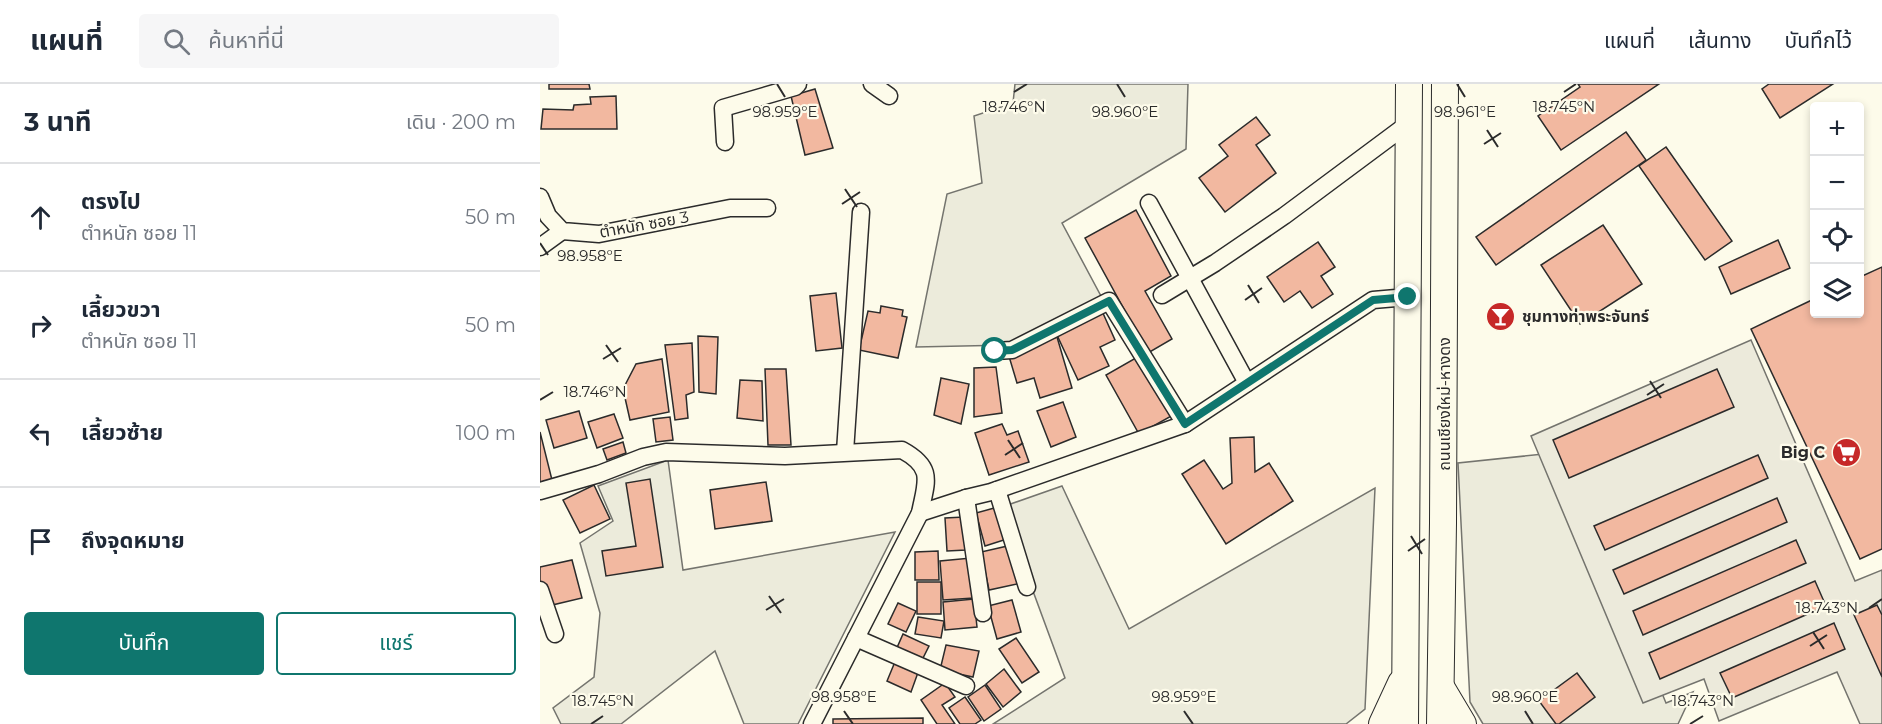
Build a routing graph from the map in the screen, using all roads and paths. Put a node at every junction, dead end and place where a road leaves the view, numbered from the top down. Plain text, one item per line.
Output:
1 (798, 84) edge
2 (872, 84) edge
3 (1409, 84) edge
4 (1445, 84) edge
5 (889, 96) dead end
6 (1409, 123) junction
7 (726, 142) dead end
8 (540, 197) edge
9 (1149, 203) dead end
10 (767, 207) dead end
11 (861, 212) dead end
12 (562, 231) junction
13 (540, 247) edge
14 (1191, 277) junction
15 (1162, 295) dead end
16 (1408, 297) junction
17 (995, 351) dead end
18 (1247, 383) junction
19 (1185, 424) junction
20 (845, 452) junction
21 (997, 490) junction
22 (540, 492) edge
23 (966, 498) junction
24 (920, 513) junction
25 (1027, 587) dead end
26 (540, 590) edge
27 (982, 613) dead end
28 (555, 633) dead end
29 (856, 638) junction
30 (1406, 673) junction
31 (966, 686) dead end
32 (1441, 687) junction
33 (812, 724) edge
34 (1383, 724) edge
35 (1405, 724) edge
36 (1440, 724) edge
37 (1463, 724) edge

1 - 7 street
2 - 5 street
3 - 6 main road
4 - 32 main road, ถนนเชียงใหม่-หางดง
6 - 14 street
6 - 16 main road
8 - 12 street
9 - 14 street
10 - 12 street, ตำหนัก ซอย 3
11 - 20 street
12 - 13 street
14 - 15 street
14 - 18 street
16 - 18 street
16 - 30 main road
17 - 19 street
18 - 19 street
19 - 21 street
20 - 22 street
20 - 24 street
21 - 23 street
21 - 25 street
23 - 24 street
23 - 27 street
24 - 29 street
26 - 28 street
29 - 31 street
29 - 33 street
30 - 34 main road
30 - 35 main road
32 - 36 main road, ถนนเชียงใหม่-หางดง
32 - 37 main road

